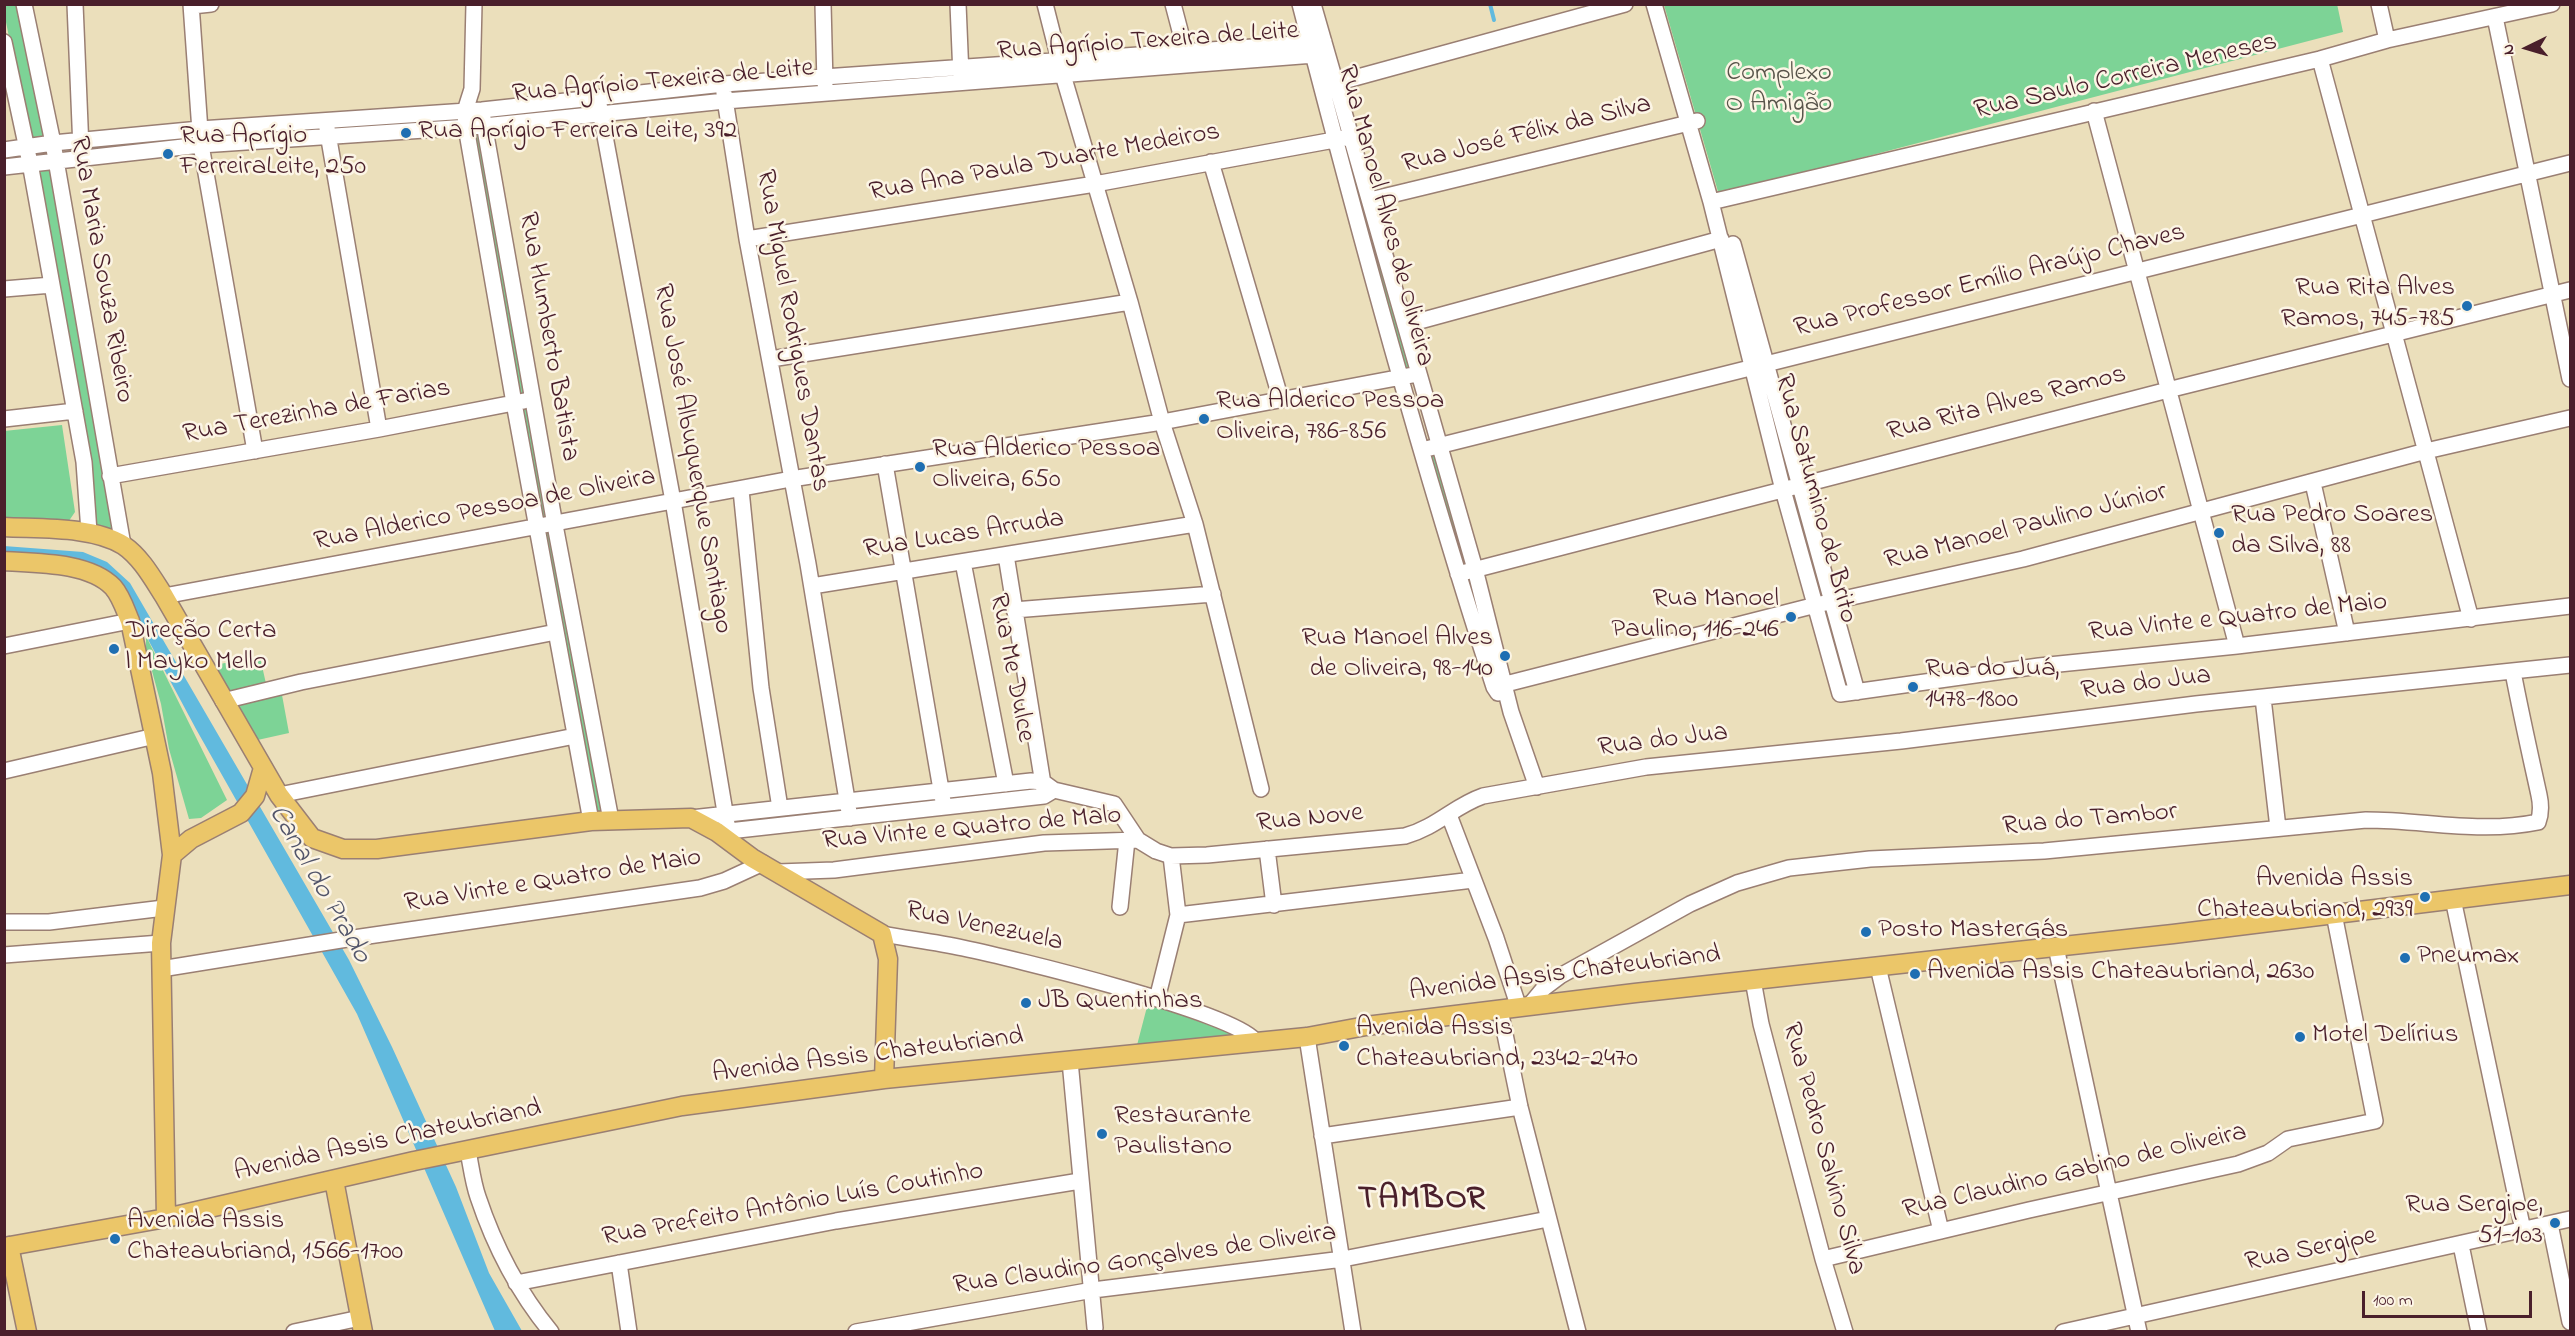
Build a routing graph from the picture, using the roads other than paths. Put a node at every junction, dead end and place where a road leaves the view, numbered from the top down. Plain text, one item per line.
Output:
1 (24, 4) edge
2 (75, 4) edge
3 (212, 4) edge
4 (474, 4) edge
5 (822, 4) edge
6 (958, 4) edge
7 (1045, 4) edge
8 (1173, 4) edge
9 (1300, 4) edge
10 (1313, 4) edge
11 (1625, 4) edge
12 (1654, 4) edge
13 (1665, 4) edge
14 (2379, 4) edge
15 (2552, 4) edge
16 (191, 5) edge
17 (2495, 17) junction
18 (2387, 40) junction
19 (4, 42) edge
20 (1318, 49) junction
21 (1187, 57) junction
22 (2320, 59) junction
23 (1061, 67) junction
24 (961, 75) junction
25 (825, 76) junction
26 (1336, 83) junction
27 (724, 84) junction
28 (472, 89) junction
29 (826, 93) junction
30 (598, 98) junction
31 (725, 101) junction
32 (482, 110) junction
33 (465, 111) junction
34 (2094, 111) junction
35 (601, 114) junction
36 (326, 120) junction
37 (1692, 122) junction
38 (484, 126) junction
39 (466, 127) junction
40 (200, 129) junction
41 (328, 137) junction
42 (1343, 138) junction
43 (80, 140) junction
44 (52, 143) junction
45 (201, 146) junction
46 (27, 147) junction
47 (4, 150) edge
48 (82, 158) junction
49 (56, 161) junction
50 (1211, 162) junction
51 (30, 163) junction
52 (2571, 163) edge
53 (4, 167) edge
54 (2529, 174) junction
55 (1095, 184) junction
56 (1370, 201) junction
57 (1716, 201) junction
58 (2362, 215) junction
59 (747, 239) junction
60 (1721, 239) junction
61 (2135, 272) junction
62 (52, 285) junction
63 (4, 289) edge
64 (2571, 290) edge
65 (2554, 294) junction
66 (1130, 302) junction
67 (1405, 325) junction
68 (2394, 335) junction
69 (771, 359) junction
70 (1760, 366) junction
71 (1418, 374) junction
72 (1401, 377) junction
73 (2571, 379) edge
74 (2168, 390) junction
75 (532, 399) junction
76 (1281, 400) junction
77 (514, 403) junction
78 (75, 411) junction
79 (4, 418) edge
80 (2571, 418) edge
81 (1162, 422) junction
82 (379, 429) junction
83 (1439, 445) junction
84 (1422, 450) junction
85 (255, 451) junction
86 (2426, 451) junction
87 (885, 464) junction
88 (110, 476) junction
89 (791, 479) junction
90 (2313, 483) junction
91 (1800, 485) junction
92 (741, 490) junction
93 (1783, 490) junction
94 (673, 501) junction
95 (2200, 511) junction
96 (1195, 524) junction
97 (555, 525) junction
98 (4, 527) edge
99 (538, 527) junction
100 (89, 532) junction
101 (123, 545) junction
102 (1006, 555) junction
103 (4, 561) edge
104 (963, 562) junction
105 (1475, 569) junction
106 (903, 571) junction
107 (1458, 574) junction
108 (812, 586) junction
109 (1213, 594) junction
110 (164, 596) junction
111 (1832, 602) junction
112 (1816, 605) junction
113 (2571, 606) edge
114 (1014, 610) junction
115 (2471, 619) junction
116 (130, 621) junction
117 (556, 632) junction
118 (2347, 633) junction
119 (4, 646) edge
120 (2237, 646) junction
121 (2571, 665) edge
122 (2513, 672) junction
123 (1499, 685) junction
124 (1857, 692) junction
125 (1840, 694) joint
126 (2263, 698) junction
127 (223, 701) junction
128 (156, 735) junction
129 (576, 736) junction
130 (4, 771) edge
131 (261, 774) junction
132 (1006, 784) junction
133 (1537, 787) junction
134 (1047, 789) junction
135 (1261, 789) dead end
136 (942, 790) junction
137 (279, 795) junction
138 (848, 800) junction
139 (944, 807) junction
140 (780, 808) junction
141 (724, 814) junction
142 (1449, 815) junction
143 (691, 818) junction
144 (850, 818) junction
145 (610, 820) junction
146 (591, 821) junction
147 (2278, 828) junction
148 (722, 831) junction
149 (1132, 840) junction
150 (1268, 849) junction
151 (172, 855) junction
152 (1171, 856) junction
153 (770, 868) junction
154 (1473, 880) junction
155 (2571, 885) edge
156 (2453, 898) junction
157 (1274, 905) junction
158 (1120, 907) dead end
159 (164, 908) junction
160 (2334, 914) junction
161 (1178, 915) junction
162 (4, 922) edge
163 (882, 934) junction
164 (161, 943) junction
165 (2056, 947) junction
166 (4, 955) edge
167 (1878, 967) junction
168 (161, 969) junction
169 (1753, 980) junction
170 (1157, 999) junction
171 (1524, 1007) junction
172 (1500, 1010) junction
173 (1306, 1037) junction
174 (1255, 1041) junction
175 (1070, 1061) junction
176 (884, 1079) junction
177 (1520, 1107) junction
178 (1322, 1136) junction
179 (463, 1152) junction
180 (334, 1180) junction
181 (1080, 1181) junction
182 (2109, 1193) junction
183 (166, 1218) junction
184 (1548, 1219) junction
185 (2571, 1219) edge
186 (2550, 1224) junction
187 (2523, 1230) junction
188 (1941, 1231) junction
189 (2461, 1245) junction
190 (7, 1246) edge
191 (1343, 1259) junction
192 (1823, 1259) junction
193 (619, 1263) junction
194 (516, 1283) junction
195 (1093, 1290) junction
196 (2135, 1314) junction
197 (2571, 1322) edge
198 (361, 1325) edge
199 (1095, 1328) dead end
200 (27, 1332) edge
201 (294, 1332) edge
202 (551, 1332) edge
203 (629, 1332) edge
204 (856, 1332) edge
205 (1353, 1332) edge
206 (1578, 1332) edge
207 (1845, 1332) edge
208 (2063, 1332) edge
209 (2139, 1332) edge
210 (2479, 1332) edge

1 - 44 street, Rua Maria Souza Ribeiro
2 - 43 street
3 - 16 street
4 - 28 street
5 - 25 street
6 - 24 street
7 - 23 street
8 - 21 street
9 - 20 street, Rua Manoel Alves de Oliveira
10 - 20 street, Rua Manoel Alves de Oliveira
11 - 26 street
12 - 37 street, Rua Satumino de Brito
13 - 37 street, Rua Satumino de Brito
14 - 18 street
15 - 17 street, Rua Saulo Correira Meneses
16 - 40 street
17 - 18 street, Rua Saulo Correira Meneses
17 - 54 street
18 - 22 street, Rua Saulo Correira Meneses
19 - 46 street, Rua Maria Souza Ribeiro
20 - 21 street, Rua Agrípio Texeira de Leite
20 - 26 street, Rua Manoel Alves de Oliveira
20 - 42 street, Rua Manoel Alves de Oliveira
21 - 23 street, Rua Agrípio Texeira de Leite
22 - 34 street, Rua Saulo Correira Meneses
22 - 58 street
23 - 24 street, Rua Agrípio Texeira de Leite
23 - 55 street
24 - 25 street, Rua Agrípio Texeira de Leite
24 - 29 street, Rua Agrípio Texeira de Leite
25 - 27 street, Rua Agrípio Texeira de Leite
25 - 29 street
26 - 42 street, Rua Manoel Alves de Oliveira
27 - 30 street, Rua Agrípio Texeira de Leite
27 - 31 street, Rua Miguel Rodrigues Dantas
28 - 32 street, Rua Humberto Batista
28 - 33 street
29 - 31 street, Rua Agrípio Texeira de Leite
30 - 32 street, Rua Agrípio Texeira de Leite
30 - 35 street, Rua José Albuquerque Santiago
31 - 35 street, Rua Agrípio Texeira de Leite
31 - 59 street, Rua Miguel Rodrigues Dantas
32 - 33 street, Rua Agrípio Texeira de Leite
32 - 38 street, Rua Humberto Batista
33 - 36 street, Rua Agrípio Texeira de Leite
33 - 39 street, Rua Humberto Batista
34 - 57 street, Rua Saulo Correira Meneses
34 - 61 street
35 - 38 street, Rua Agrípio Texeira de Leite
35 - 94 street, Rua José Albuquerque Santiago
36 - 40 street, Rua Agrípio Texeira de Leite
36 - 41 street
37 - 56 street, Rua José Félix da Silva
37 - 57 street, Rua Satumino de Brito
38 - 39 street, Rua Agrípio Texeira de Leite
38 - 75 street, Rua Humberto Batista
39 - 41 street, Rua Agrípio Texeira de Leite
39 - 77 street, Rua Humberto Batista
40 - 43 street, Rua Agrípio Texeira de Leite
40 - 45 street
41 - 45 street, Rua Agrípio Texeira de Leite
41 - 82 street
42 - 50 street, Rua Ana Paula Duarte Medeiros
42 - 56 street, Rua Manoel Alves de Oliveira
42 - 72 street, Rua Manoel Alves de Oliveira
43 - 44 street, Rua Agrípio Texeira de Leite
43 - 48 street
44 - 46 street, Rua Agrípio Texeira de Leite
44 - 49 street, Rua Maria Souza Ribeiro
45 - 48 street, Rua Agrípio Texeira de Leite
45 - 85 street
46 - 47 street, Rua Agrípio Texeira de Leite
46 - 51 street, Rua Maria Souza Ribeiro
48 - 49 street, Rua Agrípio Texeira de Leite
49 - 51 street, Rua Agrípio Texeira de Leite
49 - 88 street, Rua Maria Souza Ribeiro
50 - 55 street, Rua Ana Paula Duarte Medeiros
50 - 76 street
51 - 53 street, Rua Agrípio Texeira de Leite
51 - 62 street, Rua Maria Souza Ribeiro
52 - 54 street, Rua Professor Emílio Araújo Chaves
54 - 58 street, Rua Professor Emílio Araújo Chaves
54 - 65 street
55 - 59 street, Rua Ana Paula Duarte Medeiros
55 - 66 street
56 - 67 street, Rua Manoel Alves de Oliveira
57 - 60 street, Rua Satumino de Brito
57 - 70 street, Rua Satumino de Brito
58 - 61 street, Rua Professor Emílio Araújo Chaves
58 - 68 street
59 - 69 street, Rua Miguel Rodrigues Dantas
60 - 67 street
60 - 70 street, Rua Satumino de Brito
61 - 70 street, Rua Professor Emílio Araújo Chaves
61 - 74 street
62 - 63 street
62 - 78 street, Rua Maria Souza Ribeiro
64 - 65 street, Rua Rita Alves Ramos
65 - 68 street, Rua Rita Alves Ramos
65 - 73 street
66 - 69 street
66 - 81 street
67 - 71 street, Rua Manoel Alves de Oliveira
68 - 74 street, Rua Rita Alves Ramos
68 - 86 street
69 - 89 street, Rua Miguel Rodrigues Dantas
70 - 83 street, Rua Professor Emílio Araújo Chaves
70 - 91 street, Rua Satumino de Brito
70 - 93 street, Rua Satumino de Brito
71 - 72 street, Rua Alderico Pessoa de Oliveira
71 - 83 street, Rua Manoel Alves de Oliveira
72 - 76 street, Rua Alderico Pessoa de Oliveira
72 - 84 street, Rua Manoel Alves de Oliveira
74 - 91 street, Rua Rita Alves Ramos
74 - 95 street
75 - 77 street, Rua Terezinha de Farias
75 - 97 street, Rua Humberto Batista
76 - 81 street, Rua Alderico Pessoa de Oliveira
77 - 82 street, Rua Terezinha de Farias
77 - 99 street, Rua Humberto Batista
78 - 79 street
78 - 100 street, Rua Maria Souza Ribeiro
80 - 86 street, Rua Manoel Paulino Júnior
81 - 87 street, Rua Alderico Pessoa de Oliveira
81 - 96 street
82 - 85 street, Rua Terezinha de Farias
83 - 84 street, Rua Professor Emílio Araújo Chaves
83 - 105 street, Rua Manoel Alves de Oliveira
84 - 107 street, Rua Manoel Alves de Oliveira
85 - 88 street, Rua Terezinha de Farias
86 - 90 street, Rua Manoel Paulino Júnior
86 - 115 street
87 - 89 street, Rua Alderico Pessoa de Oliveira
87 - 106 street
88 - 101 street, Rua Maria Souza Ribeiro
89 - 92 street, Rua Alderico Pessoa de Oliveira
89 - 108 street, Rua Miguel Rodrigues Dantas
90 - 95 street, Rua Manoel Paulino Júnior
90 - 118 street
91 - 93 street, Rua Rita Alves Ramos
91 - 111 street, Rua Satumino de Brito
92 - 94 street, Rua Alderico Pessoa de Oliveira
92 - 140 street
93 - 105 street, Rua Rita Alves Ramos
93 - 112 street, Rua Satumino de Brito
94 - 97 street, Rua Alderico Pessoa de Oliveira
94 - 141 street, Rua José Albuquerque Santiago
95 - 111 street, Rua Manoel Paulino Júnior
95 - 120 street
96 - 102 street, Rua Lucas Arruda
96 - 109 street
97 - 99 street, Rua Alderico Pessoa de Oliveira
97 - 145 street, Rua Humberto Batista
98 - 100 main road
99 - 110 street, Rua Alderico Pessoa de Oliveira
99 - 117 street, Rua Humberto Batista
100 - 101 main road
101 - 110 main road
102 - 104 street, Rua Lucas Arruda
102 - 114 street
103 - 116 main road
104 - 106 street, Rua Lucas Arruda
104 - 132 street, Rua Me Dulce
105 - 107 street, Rua Rita Alves Ramos
105 - 123 street, Rua Manoel Alves de Oliveira
106 - 108 street, Rua Lucas Arruda
106 - 136 street
107 - 123 street, Rua Manoel Alves de Oliveira
108 - 138 street, Rua Miguel Rodrigues Dantas
109 - 114 street
109 - 135 street
110 - 127 main road
111 - 112 street, Rua Manoel Paulino Júnior
111 - 124 street, Rua Satumino de Brito
112 - 123 street, Rua Manoel Paulino Júnior
112 - 125 street, Rua Satumino de Brito
113 - 115 street, Rua Vinte e Quatro de Maio
114 - 134 street
115 - 118 street, Rua Vinte e Quatro de Maio
116 - 119 street
116 - 128 main road
117 - 127 street
117 - 129 street, Rua Humberto Batista
118 - 120 street, Rua Vinte e Quatro de Maio
120 - 124 street, Rua Vinte e Quatro de Maio
121 - 122 street, Rua do Jua
122 - 126 street, Rua do Jua
122 - 147 street, Rua do Tambor
123 - 133 street, Rua Manoel Alves de Oliveira
124 - 125 street, Rua Vinte e Quatro de Maio
126 - 133 street, Rua do Jua
126 - 147 street
127 - 131 main road
128 - 130 street
128 - 151 main road
129 - 137 street
129 - 146 street, Rua Humberto Batista
131 - 137 main road
131 - 151 main road
132 - 134 street, Rua Vinte e Quatro de Maio
132 - 136 street, Rua Vinte e Quatro de Maio
133 - 142 street, Rua do Jua
134 - 139 street, Rua Vinte e Quatro de Maio
134 - 149 street, Rua Vinte e Quatro de Malo
136 - 138 street, Rua Vinte e Quatro de Maio
136 - 139 street
137 - 146 main road
138 - 140 street, Rua Vinte e Quatro de Maio
138 - 144 street, Rua Miguel Rodrigues Dantas
139 - 144 street, Rua Vinte e Quatro de Maio
140 - 141 street, Rua Vinte e Quatro de Maio
141 - 143 street, Rua Vinte e Quatro de Maio
141 - 148 street, Rua José Albuquerque Santiago
142 - 150 street, Rua Nove
142 - 154 street
143 - 145 main road
143 - 148 main road
144 - 148 street, Rua Vinte e Quatro de Maio
145 - 146 main road
147 - 171 street, Rua do Tambor
148 - 153 main road, Rua Venezuela
149 - 152 street
149 - 153 street, Rua Vinte e Quatro de Malo
149 - 158 street
150 - 152 street, Rua Nove
150 - 157 street
151 - 159 main road
152 - 161 street
153 - 163 main road, Rua Venezuela
153 - 168 street, Rua Vinte e Quatro de Maio
154 - 157 street
154 - 171 street
155 - 156 main road, Avenida Assis Chateubriand
156 - 160 main road, Avenida Assis Chateubriand
156 - 187 street
157 - 161 street
159 - 162 street
159 - 164 main road
160 - 165 main road, Avenida Assis Chateubriand
160 - 182 street, Rua Claudino Gabino de Oliveira
161 - 170 street
163 - 170 street, Rua Venezuela
163 - 176 main road
164 - 166 street
164 - 168 main road
165 - 167 main road, Avenida Assis Chateubriand
165 - 182 street
167 - 169 main road, Avenida Assis Chateubriand
167 - 188 street
168 - 183 main road
169 - 171 main road, Avenida Assis Chateubriand
169 - 192 street, Rua Pedro Salvino Silva
170 - 174 street, Rua Venezuela
171 - 172 main road, Avenida Assis Chateubriand
172 - 173 main road, Avenida Assis Chateubriand
172 - 177 street
173 - 174 main road, Avenida Assis Chateubriand
173 - 178 street
174 - 175 main road, Avenida Assis Chateubriand
175 - 176 main road, Avenida Assis Chateubriand
175 - 181 street
176 - 179 main road, Avenida Assis Chateubriand
177 - 178 street
177 - 184 street
178 - 191 street
179 - 180 main road, Avenida Assis Chateubriand
179 - 194 street
180 - 183 main road, Avenida Assis Chateubriand
180 - 198 main road
181 - 193 street, Rua Prefeito Antônio Luís Coutinho
181 - 195 street
182 - 188 street, Rua Claudino Gabino de Oliveira
182 - 196 street
183 - 190 main road, Avenida Assis Chateubriand
184 - 191 street, Rua Claudino Gonçalves de Oliveira
184 - 206 street
185 - 186 street, Rua Sergipe
186 - 187 street, Rua Sergipe
186 - 197 street
187 - 189 street, Rua Sergipe
188 - 192 street, Rua Claudino Gabino de Oliveira
189 - 196 street, Rua Sergipe
189 - 210 street
190 - 200 main road
191 - 195 street, Rua Claudino Gonçalves de Oliveira
191 - 205 street
192 - 207 street, Rua Pedro Salvino Silva
193 - 194 street, Rua Prefeito Antônio Luís Coutinho
193 - 203 street
194 - 202 street
195 - 199 street
195 - 204 street, Rua Claudino Gonçalves de Oliveira
196 - 208 street, Rua Sergipe
196 - 209 street
198 - 201 street

